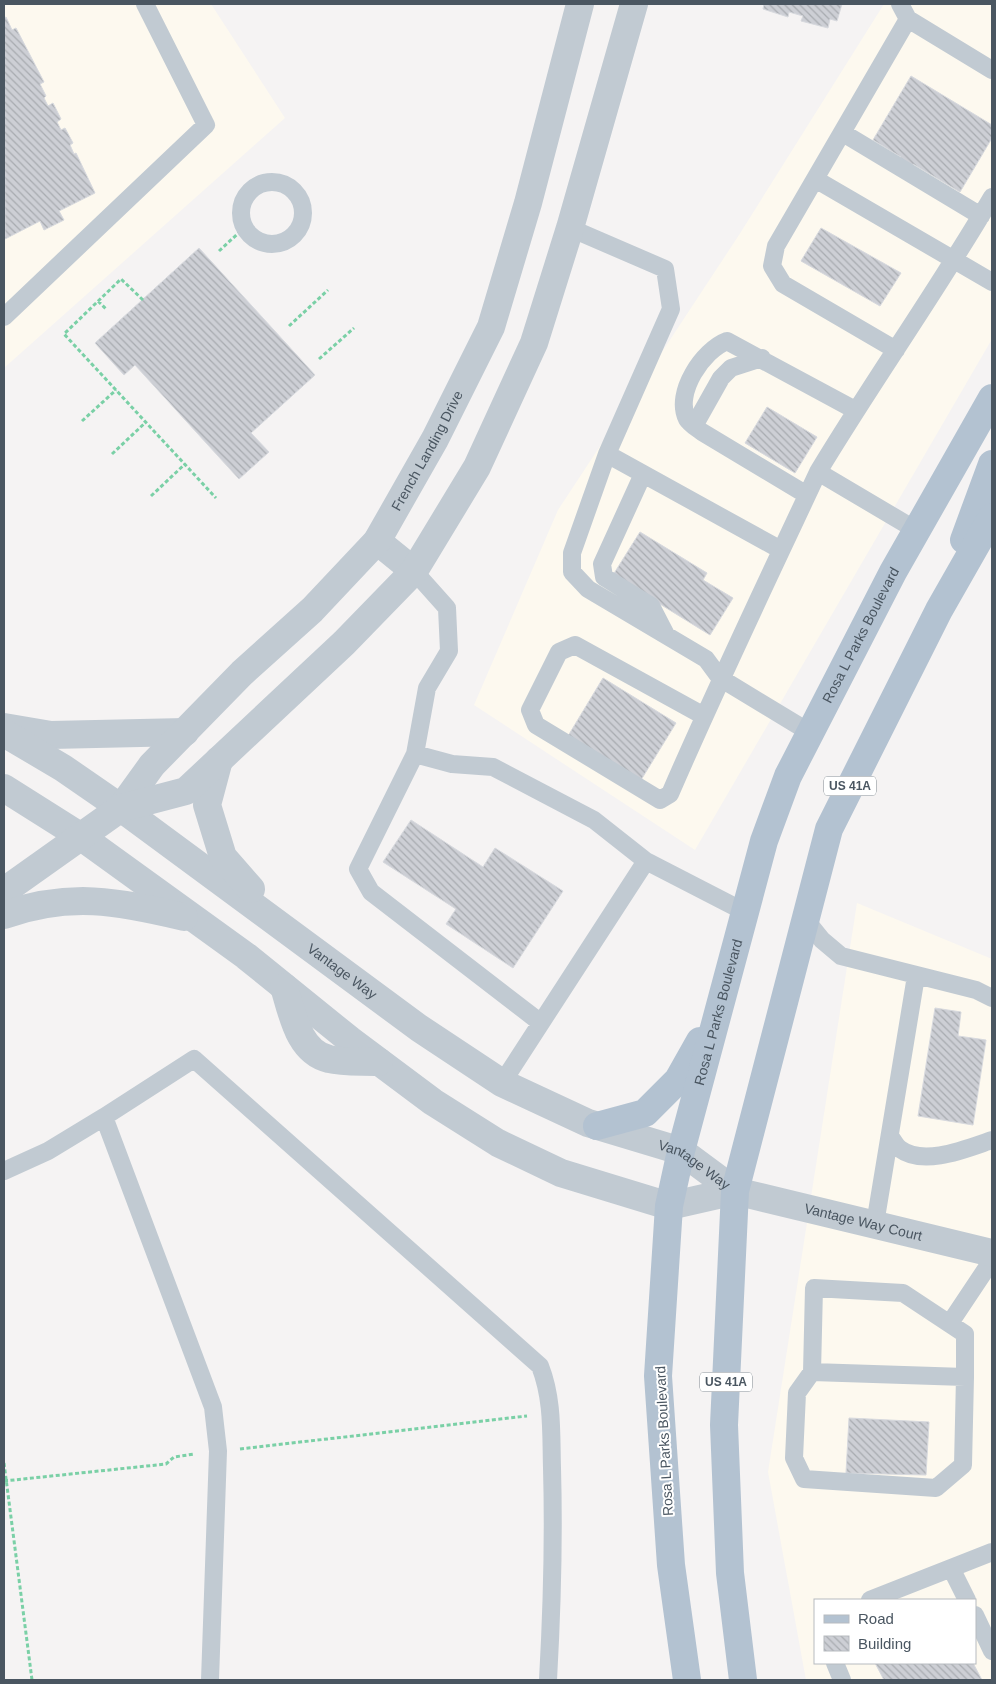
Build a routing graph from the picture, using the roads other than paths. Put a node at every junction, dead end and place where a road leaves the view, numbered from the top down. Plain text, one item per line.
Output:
1 (145, 4) edge
2 (580, 4) edge
3 (634, 4) edge
4 (904, 11) edge
5 (992, 70) edge
6 (843, 133) junction
7 (815, 179) junction
8 (992, 197) edge
9 (982, 216) junction
10 (570, 228) junction
11 (955, 261) junction
12 (992, 282) edge
13 (4, 317) edge
14 (896, 350) junction
15 (762, 358) junction
16 (992, 398) edge
17 (855, 410) junction
18 (694, 426) junction
19 (607, 454) junction
20 (992, 464) edge
21 (818, 472) junction
22 (643, 474) junction
23 (807, 495) junction
24 (992, 517) edge
25 (916, 530) junction
26 (377, 541) junction
27 (781, 550) junction
28 (414, 571) junction
29 (939, 610) junction
30 (666, 635) junction
31 (720, 678) junction
32 (704, 716) junction
33 (4, 727) edge
34 (184, 732) junction
35 (809, 732) junction
36 (4, 733) edge
37 (415, 754) junction
38 (219, 760) junction
39 (4, 788) edge
40 (121, 808) junction
41 (80, 836) junction
42 (646, 861) junction
43 (4, 891) edge
44 (745, 912) junction
45 (4, 915) edge
46 (805, 918) junction
47 (196, 920) junction
48 (281, 925) junction
49 (916, 976) junction
50 (992, 998) edge
51 (721, 1005) junction
52 (541, 1023) junction
53 (502, 1083) junction
54 (104, 1117) junction
55 (597, 1126) junction
56 (890, 1136) junction
57 (992, 1140) edge
58 (681, 1151) junction
59 (4, 1171) edge
60 (735, 1191) junction
61 (669, 1206) junction
62 (875, 1224) junction
63 (992, 1253) edge
64 (992, 1260) edge
65 (950, 1323) junction
66 (812, 1372) junction
67 (965, 1377) junction
68 (992, 1552) edge
69 (951, 1568) junction
70 (873, 1599) edge
71 (966, 1599) edge
72 (976, 1618) edge
73 (992, 1651) edge
74 (835, 1664) edge
75 (210, 1680) edge
76 (548, 1680) edge
77 (687, 1680) edge
78 (743, 1680) edge
79 (842, 1680) edge

1 - 13 lane
2 - 26 street, French Landing Drive
3 - 10 street, French Landing Drive
4 - 5 lane
4 - 6 lane
6 - 7 lane
6 - 9 lane
7 - 11 lane
7 - 14 lane
8 - 9 lane
9 - 11 lane
10 - 19 lane
10 - 28 street, French Landing Drive
11 - 12 lane
11 - 14 lane
14 - 17 lane
15 - 17 lane
15 - 18 lane
15 - 18 lane
16 - 25 main road, Rosa L Parks Boulevard
17 - 21 lane
18 - 23 lane
19 - 22 lane
19 - 30 lane
20 - 29 main road
21 - 23 lane
21 - 25 lane
22 - 27 lane
22 - 30 lane
23 - 27 lane
24 - 29 main road, US 41A
25 - 35 main road, Rosa L Parks Boulevard
26 - 28 street
26 - 34 street, French Landing Drive
27 - 31 lane
28 - 37 lane
28 - 38 street, French Landing Drive
29 - 46 main road, US 41A
30 - 31 lane
31 - 32 lane
31 - 35 lane
32 - 32 lane
33 - 34 street
34 - 40 street, French Landing Drive
35 - 44 main road, Rosa L Parks Boulevard
36 - 40 street, Vantage Way
37 - 42 lane
37 - 52 lane
38 - 40 street, French Landing Drive
38 - 48 street
39 - 41 street, Vantage Way
40 - 41 street, French Landing Drive
40 - 48 street, Vantage Way
41 - 43 street, French Landing Drive
41 - 47 street, Vantage Way
42 - 44 lane
42 - 52 lane
44 - 51 main road, Rosa L Parks Boulevard
45 - 47 street
46 - 49 lane
46 - 60 main road, US 41A
47 - 61 street, Vantage Way
48 - 53 street, Vantage Way
49 - 50 lane
49 - 56 lane
51 - 55 main road
51 - 58 main road, Rosa L Parks Boulevard
52 - 53 lane
53 - 55 street, Vantage Way
54 - 59 lane
54 - 75 lane
54 - 76 lane
55 - 58 street, Vantage Way
56 - 57 lane
56 - 62 lane
58 - 60 street, Vantage Way
58 - 61 main road, Rosa L Parks Boulevard
60 - 61 street, Vantage Way
60 - 62 street, Vantage Way Court
60 - 78 main road, US 41A
61 - 77 main road, Rosa L Parks Boulevard
62 - 63 street, Vantage Way Court
64 - 65 lane
65 - 66 lane
65 - 67 lane
66 - 67 lane
66 - 67 lane
68 - 69 lane
69 - 70 lane
69 - 71 lane
72 - 73 lane
74 - 79 lane

